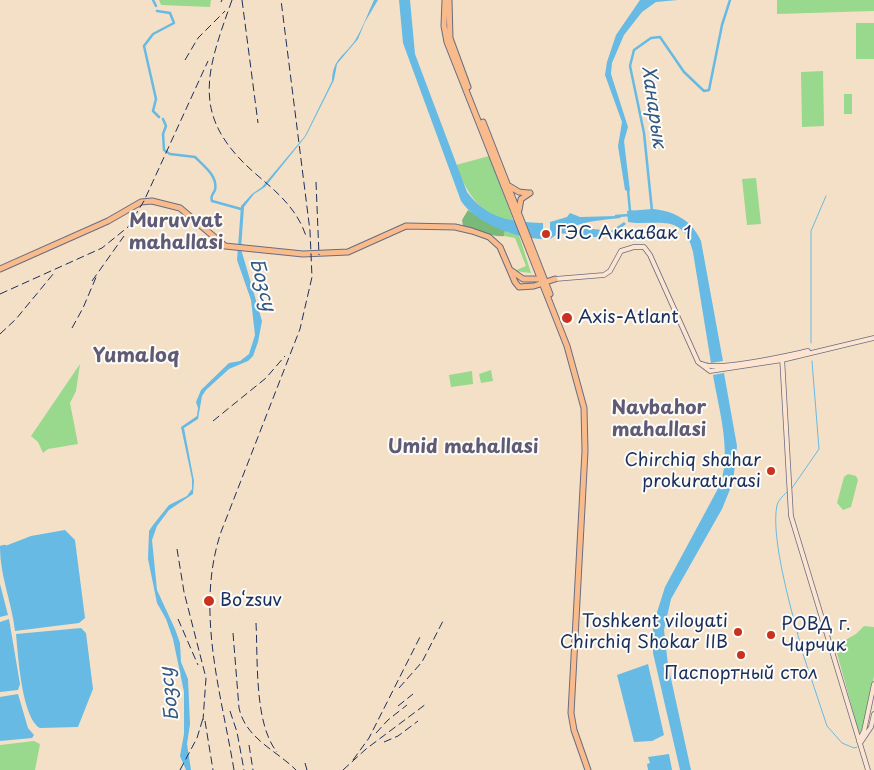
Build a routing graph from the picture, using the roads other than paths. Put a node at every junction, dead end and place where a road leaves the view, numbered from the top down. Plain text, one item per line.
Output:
1 (445, 0) edge
2 (449, 0) edge
3 (509, 185) junction
4 (512, 200) junction
5 (518, 216) junction
6 (529, 245) junction
7 (534, 266) junction
8 (509, 267) junction
9 (0, 269) edge
10 (541, 278) junction
11 (528, 279) junction
12 (554, 279) junction
13 (516, 284) junction
14 (534, 286) junction
15 (548, 292) junction
16 (874, 337) edge
17 (782, 358) junction
18 (874, 684) edge
19 (874, 714) edge
20 (859, 742) junction
21 (590, 770) edge
22 (868, 770) edge

1 - 4 main road
2 - 3 main road
3 - 4 main road
3 - 5 main road
4 - 5 main road
5 - 6 main road
6 - 7 main road
6 - 10 main road
7 - 10 main road
7 - 11 main road
8 - 9 main road
8 - 11 main road
8 - 13 main road
10 - 11 main road
10 - 12 main road
10 - 12 main road
10 - 14 main road
10 - 15 main road
11 - 13 main road
11 - 14 main road
12 - 15 main road
12 - 17 main road
13 - 14 main road
14 - 15 main road
15 - 21 main road
16 - 17 main road
17 - 20 main road
18 - 20 main road
19 - 20 main road
20 - 22 main road

